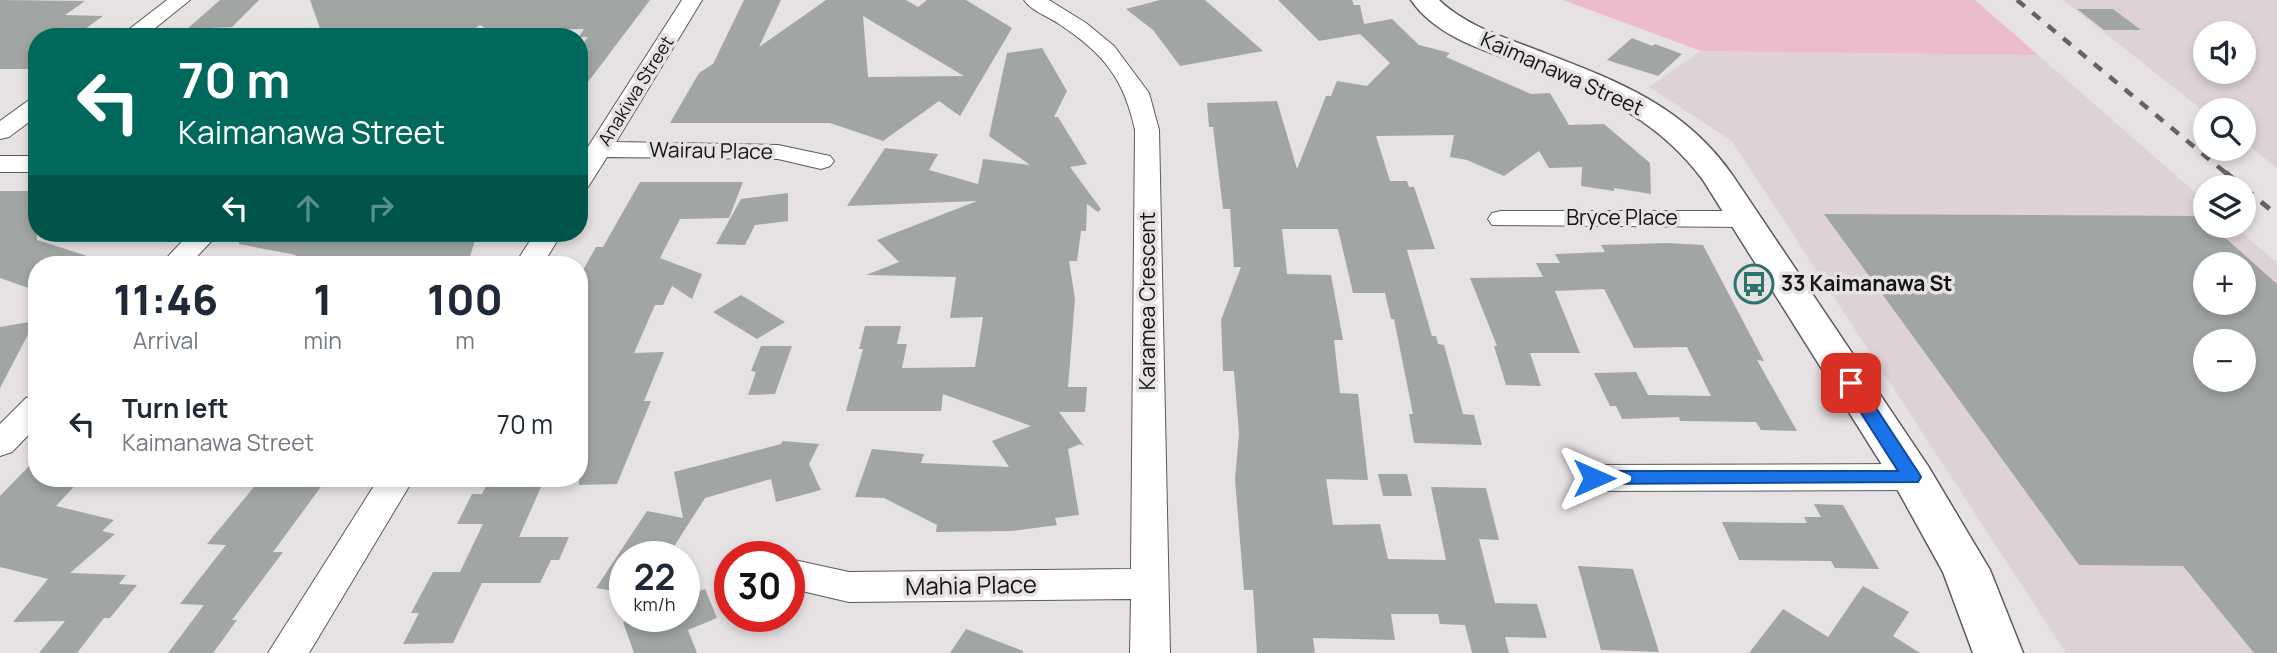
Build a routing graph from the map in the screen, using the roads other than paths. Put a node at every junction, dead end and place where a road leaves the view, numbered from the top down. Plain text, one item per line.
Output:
1 (180, 0) edge
2 (692, 0) edge
3 (1034, 0) edge
4 (1424, 0) edge
5 (142, 28) edge
6 (28, 112) edge
7 (0, 132) edge
8 (600, 149) junction
9 (821, 161) dead end
10 (0, 164) edge
11 (28, 164) edge
12 (588, 168) edge
13 (1501, 219) dead end
14 (1744, 219) junction
15 (196, 242) edge
16 (183, 256) edge
17 (28, 415) edge
18 (0, 444) edge
19 (1912, 477) junction
20 (1594, 478) dead end
21 (391, 487) edge
22 (805, 577) edge
23 (1150, 584) junction
24 (288, 653) edge
25 (1150, 653) edge
26 (1998, 653) edge

1 - 5 street
2 - 8 street, Anakiwa Street
3 - 23 street, Karamea Crescent
4 - 14 street, Kaimanawa Street
6 - 7 street
8 - 9 street, Wairau Place
8 - 12 street, Anakiwa Street
10 - 11 street
13 - 14 street, Bryce Place
14 - 19 street, Kaimanawa Street
15 - 16 street
17 - 18 street
19 - 20 street
19 - 26 street, Kaimanawa Street
21 - 24 street
22 - 23 street, Mahia Place
23 - 25 street, Karamea Crescent

